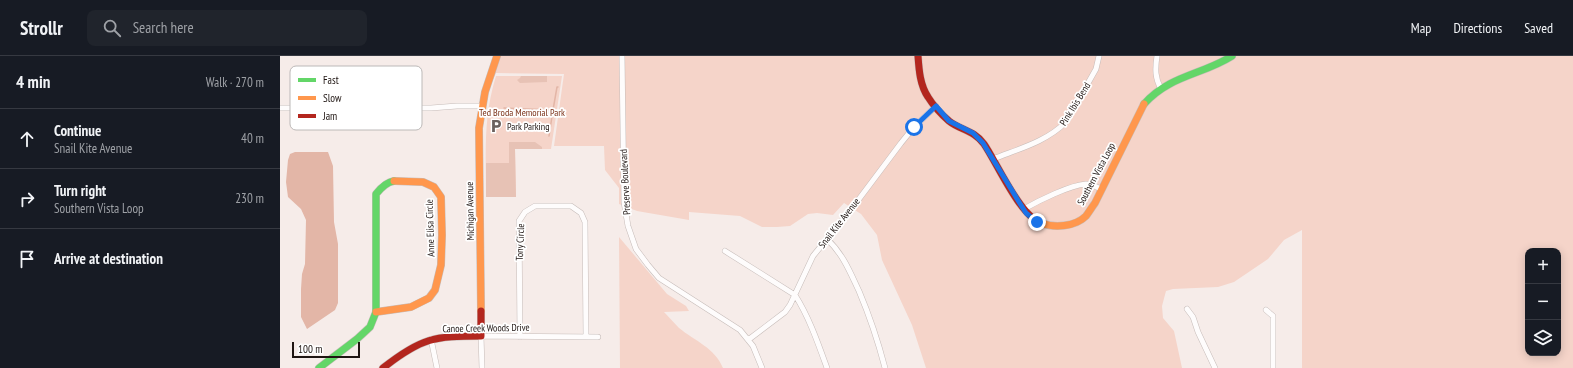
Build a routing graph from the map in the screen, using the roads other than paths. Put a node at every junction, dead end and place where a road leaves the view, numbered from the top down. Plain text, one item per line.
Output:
1 (497, 56) edge
2 (622, 56) edge
3 (918, 56) edge
4 (1099, 56) edge
5 (1157, 56) edge
6 (1232, 56) edge
7 (1161, 89) junction
8 (481, 106) junction
9 (936, 106) junction
10 (422, 108) edge
11 (993, 159) junction
12 (1101, 189) junction
13 (1024, 209) junction
14 (827, 239) junction
15 (725, 251) dead end
16 (795, 294) junction
17 (1187, 309) dead end
18 (1266, 310) dead end
19 (376, 312) junction
20 (481, 336) junction
21 (520, 337) junction
22 (586, 337) junction
23 (598, 337) dead end
24 (431, 339) junction
25 (748, 340) junction
26 (319, 368) edge
27 (383, 368) edge
28 (437, 368) edge
29 (482, 368) edge
30 (762, 368) edge
31 (827, 368) edge
32 (885, 368) edge
33 (1215, 368) edge
34 (1273, 368) edge

1 - 8 street, Michigan Avenue
2 - 25 street, Preserve Boulevard
3 - 9 street, Southern Vista Loop
4 - 11 street, Pink Ibis Bend
5 - 7 street
6 - 7 street, Southern Vista Loop
7 - 12 street, Southern Vista Loop
8 - 10 street
8 - 20 street, Michigan Avenue
9 - 11 street, Southern Vista Loop
9 - 14 street, Snail Kite Avenue
11 - 13 street, Southern Vista Loop
12 - 13 street
12 - 13 street, Southern Vista Loop
14 - 16 street, Snail Kite Avenue
14 - 32 street
15 - 16 street
16 - 25 street, Snail Kite Avenue
16 - 31 street
17 - 33 street
18 - 34 street
19 - 19 street, Anne Elisa Circle
19 - 26 street, Anne Elisa Circle
20 - 21 street, Canoe Creek Woods Drive
20 - 24 street, Canoe Creek Woods Drive
20 - 29 street, Michigan Avenue
21 - 22 street, Canoe Creek Woods Drive
21 - 22 street, Tony Circle
22 - 23 street, Canoe Creek Woods Drive
24 - 27 street, Canoe Creek Woods Drive
24 - 28 street
25 - 30 street, Preserve Boulevard

